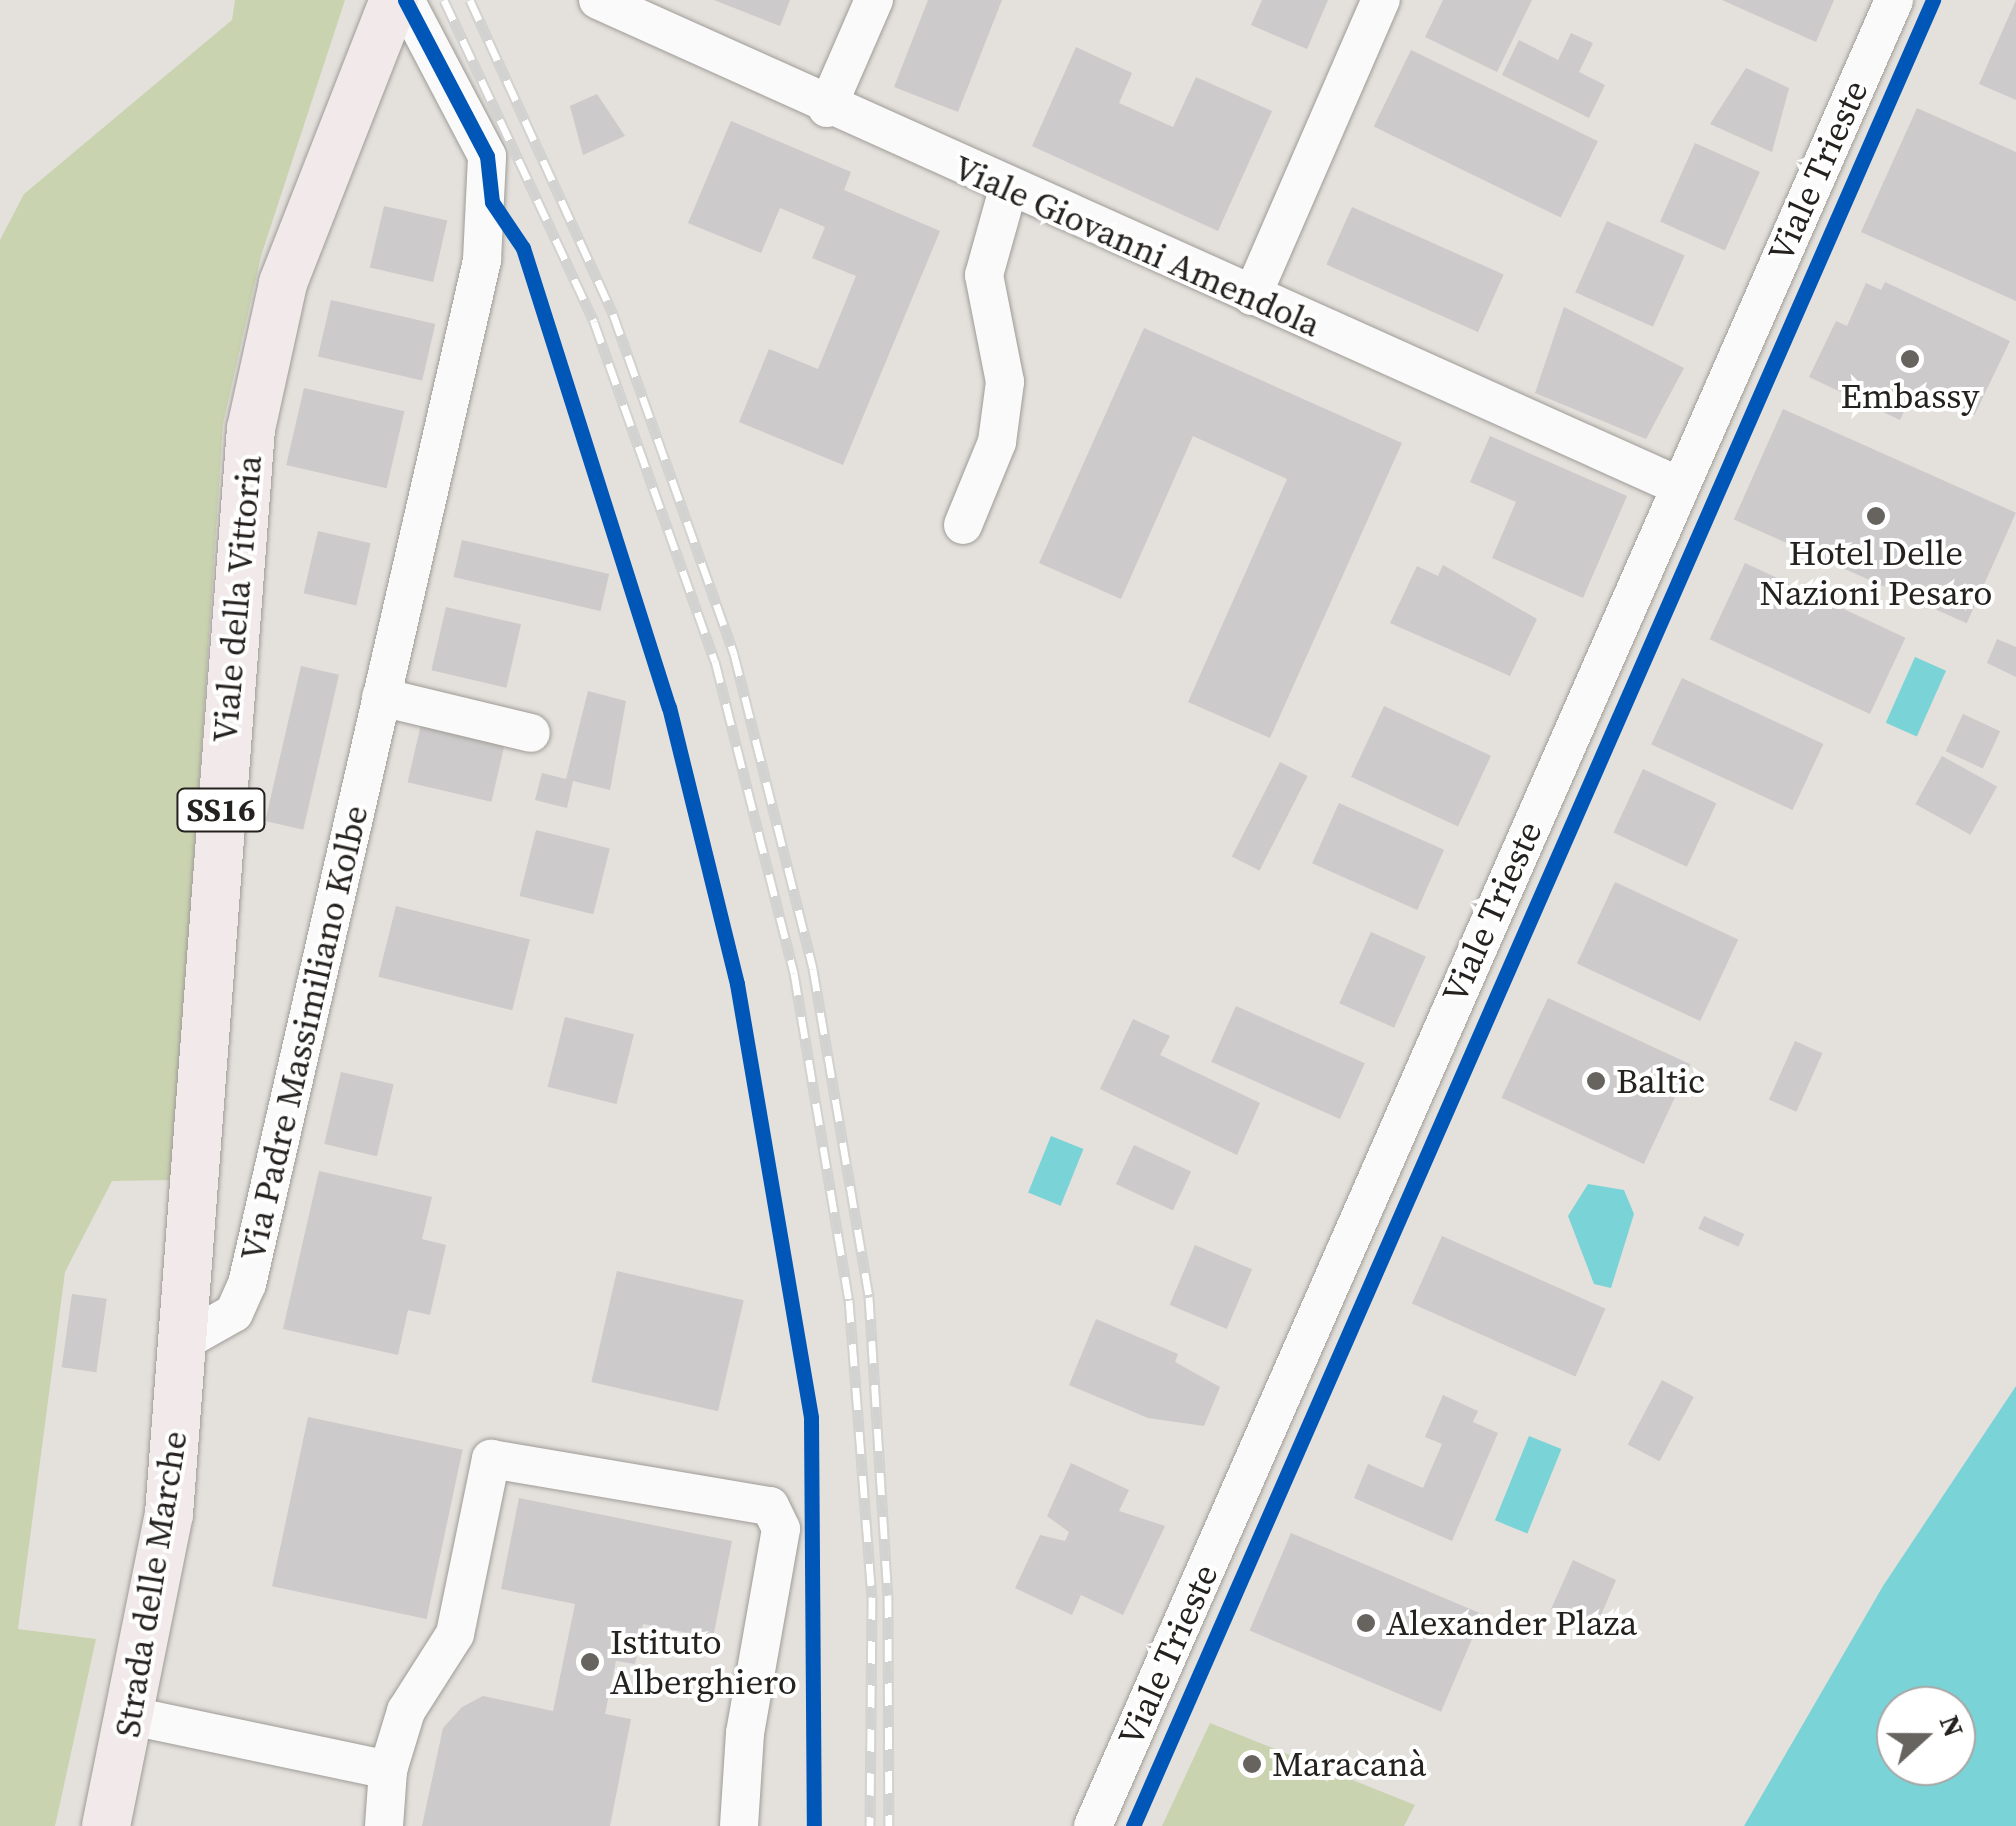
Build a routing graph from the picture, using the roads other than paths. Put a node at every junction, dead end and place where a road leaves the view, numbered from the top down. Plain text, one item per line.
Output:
1 (394, 0) edge
2 (405, 0) edge
3 (598, 0) edge
4 (874, 0) edge
5 (1381, 0) edge
6 (1894, 0) edge
7 (827, 108) junction
8 (1008, 188) junction
9 (1252, 296) junction
10 (1679, 486) junction
11 (963, 525) dead end
12 (382, 697) junction
13 (531, 732) dead end
14 (186, 1340) junction
15 (132, 1716) junction
16 (388, 1770) junction
17 (106, 1826) edge
18 (384, 1826) edge
19 (739, 1826) edge
20 (1093, 1826) edge

1 - 14 main road, Viale della Vittoria / SS16
2 - 12 street, Via Padre Massimiliano Kolbe
3 - 7 street, Viale Giovanni Amendola
4 - 7 street
5 - 9 street
6 - 10 street, Viale Trieste
7 - 8 street, Viale Giovanni Amendola
8 - 9 street, Viale Giovanni Amendola
8 - 11 street
9 - 10 street, Viale Giovanni Amendola
10 - 20 street, Viale Trieste
12 - 13 street
12 - 14 street, Via Padre Massimiliano Kolbe
14 - 15 main road, Strada delle Marche / SS16
15 - 16 street
15 - 17 main road, Strada delle Marche / SS16
16 - 18 street
16 - 19 street

